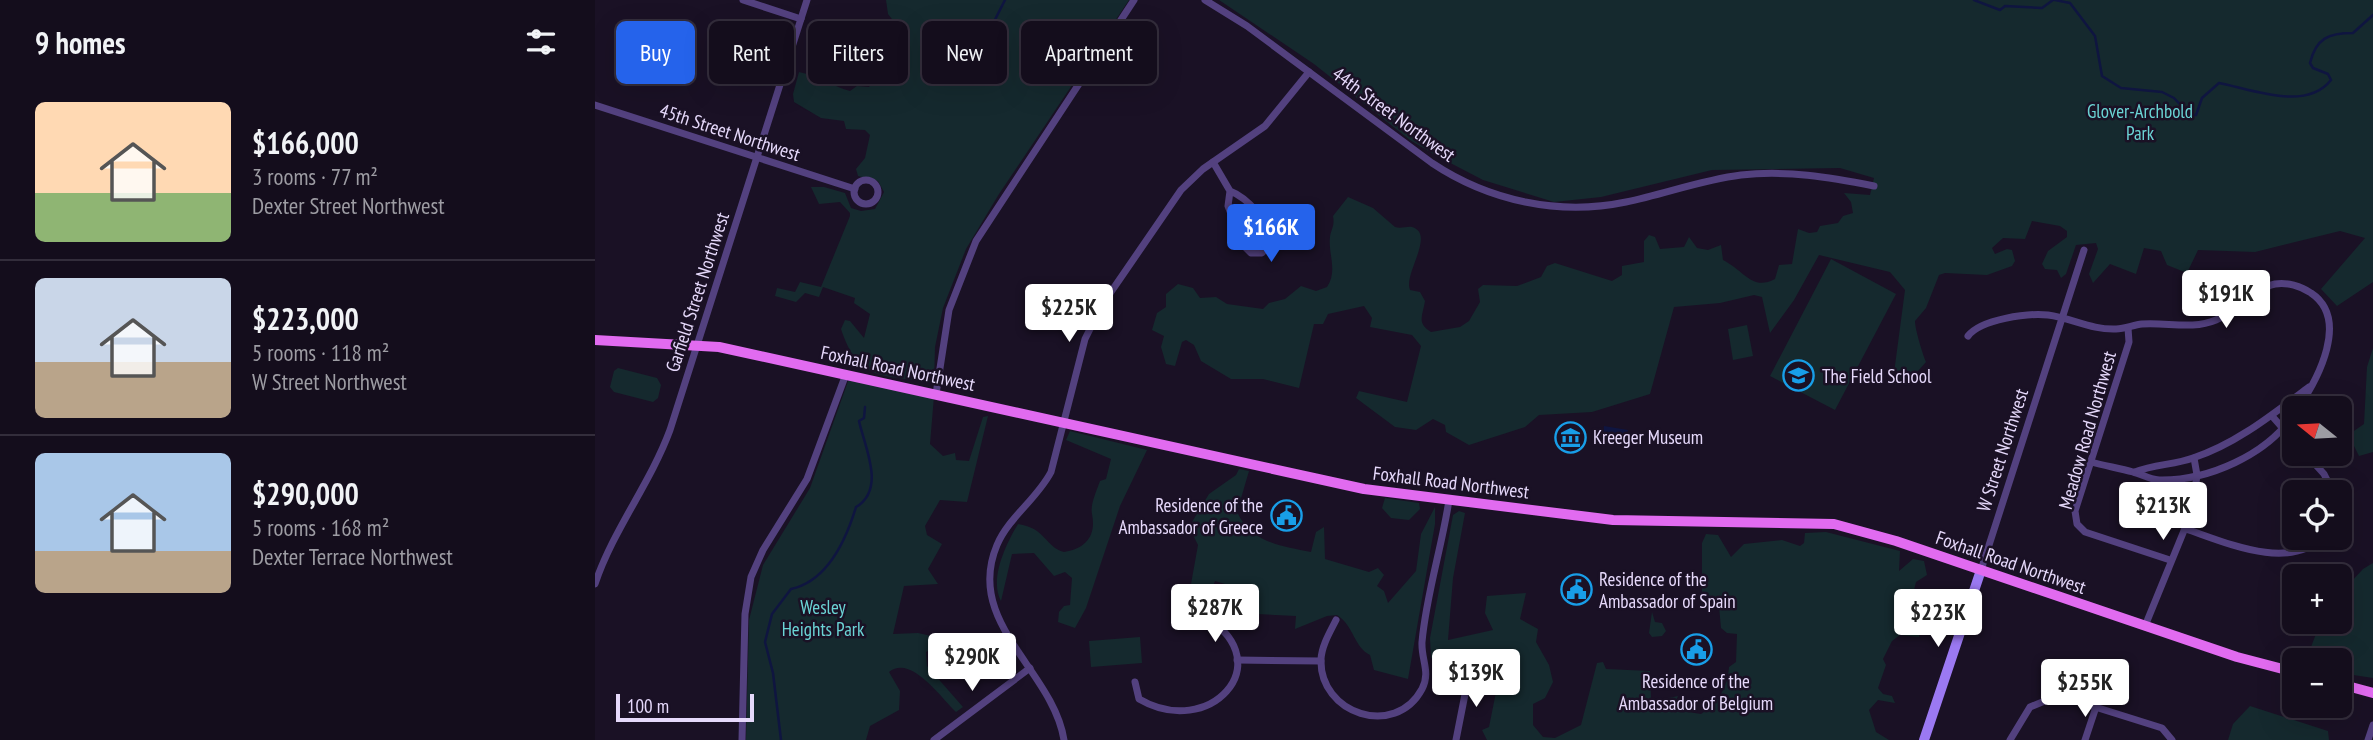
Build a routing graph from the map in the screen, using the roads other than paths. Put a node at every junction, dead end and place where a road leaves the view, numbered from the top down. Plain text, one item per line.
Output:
1 (743, 0) edge
2 (807, 0) edge
3 (1134, 0) edge
4 (1205, 0) edge
5 (801, 19) junction
6 (1309, 72) junction
7 (595, 105) edge
8 (757, 158) junction
9 (1213, 162) junction
10 (1874, 186) dead end
11 (855, 188) dead end
12 (1230, 191) junction
13 (2084, 250) dead end
14 (2062, 319) junction
15 (2128, 328) junction
16 (1968, 336) dead end
17 (595, 340) edge
18 (697, 344) junction
19 (846, 374) junction
20 (2309, 387) junction
21 (936, 394) junction
22 (2304, 396) edge
23 (2272, 416) junction
24 (1065, 423) junction
25 (2282, 427) edge
26 (2282, 430) edge
27 (2194, 458) junction
28 (2091, 462) junction
29 (2136, 472) junction
30 (2197, 475) junction
31 (1449, 500) junction
32 (2186, 529) junction
33 (2309, 550) edge
34 (2170, 560) junction
35 (1981, 570) junction
36 (595, 584) edge
37 (1207, 618) dead end
38 (1336, 620) dead end
39 (2145, 626) junction
40 (1237, 660) junction
41 (1321, 661) junction
42 (1030, 668) junction
43 (2282, 669) edge
44 (1469, 674) dead end
45 (1135, 682) dead end
46 (2352, 687) edge
47 (2373, 692) edge
48 (2096, 708) junction
49 (1203, 716) dead end
50 (1187, 720) dead end
51 (2373, 725) edge
52 (742, 740) edge
53 (934, 740) edge
54 (1064, 740) edge
55 (1456, 740) edge
56 (1924, 740) edge
57 (2010, 740) edge
58 (2085, 740) edge
59 (2172, 740) edge
60 (2368, 740) edge

1 - 5 street
2 - 5 street, Garfield Street Northwest
3 - 21 street
4 - 6 street, 44th Street Northwest
5 - 8 street, Garfield Street Northwest
6 - 9 street
6 - 10 street, 44th Street Northwest
7 - 8 street, 45th Street Northwest
8 - 11 street, 45th Street Northwest
8 - 18 street, Garfield Street Northwest
9 - 12 street
9 - 24 street
12 - 12 street
13 - 14 street, W Street Northwest
14 - 15 street
14 - 16 street
14 - 35 street, W Street Northwest
15 - 20 street
15 - 28 street, Meadow Road Northwest
17 - 18 main road, Foxhall Road Northwest
18 - 19 main road, Foxhall Road Northwest
18 - 36 street, Garfield Street Northwest
19 - 21 main road, Foxhall Road Northwest
19 - 52 street
20 - 22 street
20 - 23 street
21 - 24 main road, Foxhall Road Northwest
23 - 25 street
23 - 27 street
24 - 31 main road, Foxhall Road Northwest
24 - 42 street
26 - 30 street
27 - 29 street
27 - 30 street
28 - 29 street
28 - 34 street, Meadow Road Northwest
29 - 30 street
30 - 32 street
31 - 35 main road, Foxhall Road Northwest
31 - 41 street
32 - 33 street
32 - 34 street
34 - 39 street
35 - 39 main road, Foxhall Road Northwest
35 - 56 street, W Street Northwest
37 - 40 street
38 - 41 street
39 - 43 main road, Foxhall Road Northwest
40 - 41 street
40 - 49 street
42 - 53 street
42 - 54 street
44 - 55 street
45 - 50 street
46 - 47 main road
48 - 57 street
48 - 58 street
48 - 59 street
51 - 60 street

